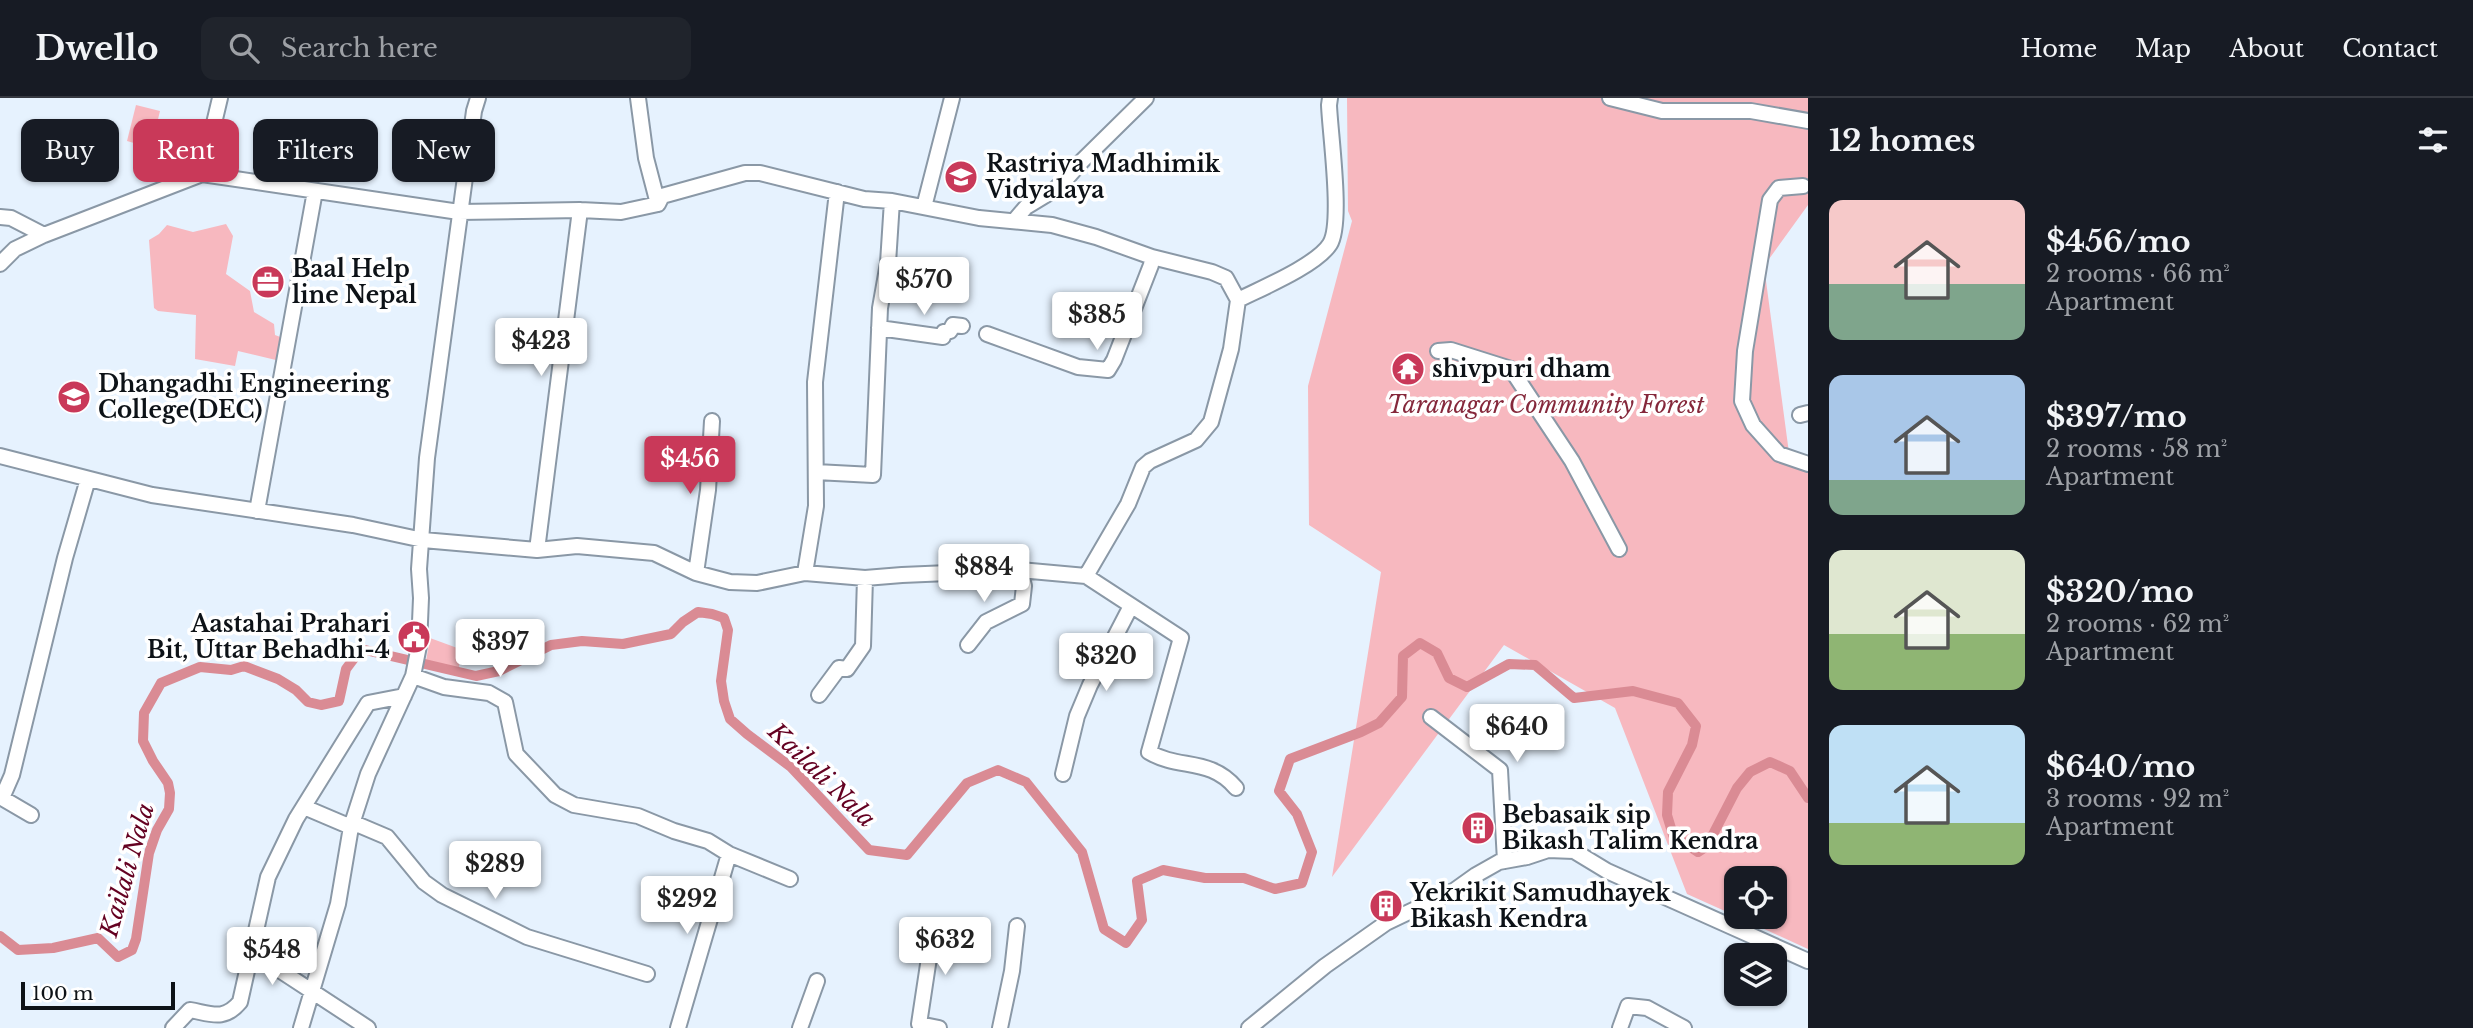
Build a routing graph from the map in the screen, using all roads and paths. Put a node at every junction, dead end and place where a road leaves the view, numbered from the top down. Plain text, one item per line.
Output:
1 (220, 98) edge
2 (478, 98) edge
3 (638, 98) edge
4 (952, 98) edge
5 (1146, 98) edge
6 (1330, 98) edge
7 (1610, 98) edge
8 (215, 119) edge
9 (1808, 121) edge
10 (239, 180) edge
11 (181, 182) edge
12 (1803, 186) dead end
13 (316, 191) junction
14 (837, 192) junction
15 (892, 201) junction
16 (658, 204) junction
17 (924, 207) junction
18 (580, 210) junction
19 (459, 212) junction
20 (0, 217) edge
21 (1014, 221) junction
22 (44, 235) junction
23 (1152, 257) junction
24 (0, 264) edge
25 (1238, 300) junction
26 (962, 326) dead end
27 (879, 328) junction
28 (987, 334) dead end
29 (1438, 351) dead end
30 (712, 421) dead end
31 (0, 456) edge
32 (1808, 464) edge
33 (816, 472) junction
34 (89, 479) junction
35 (257, 510) junction
36 (423, 540) junction
37 (1619, 549) dead end
38 (537, 550) junction
39 (1020, 570) junction
40 (696, 573) junction
41 (806, 573) junction
42 (1086, 576) junction
43 (865, 579) junction
44 (1131, 606) junction
45 (968, 645) dead end
46 (414, 675) junction
47 (818, 695) dead end
48 (404, 696) junction
49 (1431, 717) dead end
50 (1063, 774) dead end
51 (1236, 788) dead end
52 (304, 807) junction
53 (31, 815) dead end
54 (352, 825) junction
55 (729, 854) junction
56 (1505, 861) junction
57 (790, 879) dead end
58 (1017, 926) dead end
59 (932, 938) dead end
60 (252, 952) junction
61 (1808, 961) edge
62 (647, 974) dead end
63 (817, 981) dead end
64 (311, 993) junction
65 (173, 1028) edge
66 (301, 1028) edge
67 (368, 1028) edge
68 (678, 1028) edge
69 (800, 1028) edge
70 (939, 1028) edge
71 (1000, 1028) edge
72 (1250, 1028) edge
73 (1620, 1028) edge
74 (1685, 1028) edge

1 - 8 street
2 - 19 street
3 - 16 street
4 - 17 street
5 - 21 street
6 - 25 street
7 - 9 street
10 - 13 street
11 - 22 street
12 - 32 street
13 - 19 street
13 - 35 street
14 - 15 street
14 - 16 street
14 - 33 street
15 - 17 street
15 - 27 street
16 - 18 street
17 - 21 street
18 - 19 street
18 - 38 street
19 - 36 street
20 - 22 street
21 - 23 street
22 - 24 street
23 - 25 street
23 - 28 street
25 - 42 street
26 - 27 street
27 - 33 street
29 - 37 street
30 - 40 street
31 - 34 street
33 - 41 street
34 - 35 street
34 - 53 street
35 - 36 street
36 - 38 street
36 - 46 street
38 - 40 street
39 - 42 street
39 - 43 street
39 - 45 street
40 - 41 street
41 - 43 street
42 - 44 street
43 - 47 street
44 - 50 street
44 - 51 street
46 - 48 street
46 - 55 street
48 - 52 street
48 - 54 street
49 - 56 street
52 - 54 street
52 - 60 street
54 - 62 street
54 - 64 street
55 - 57 street
55 - 68 street
56 - 61 street
56 - 72 street
58 - 71 street
59 - 70 street
60 - 64 street
60 - 65 street
63 - 69 street
64 - 66 street
64 - 67 street
73 - 74 street

